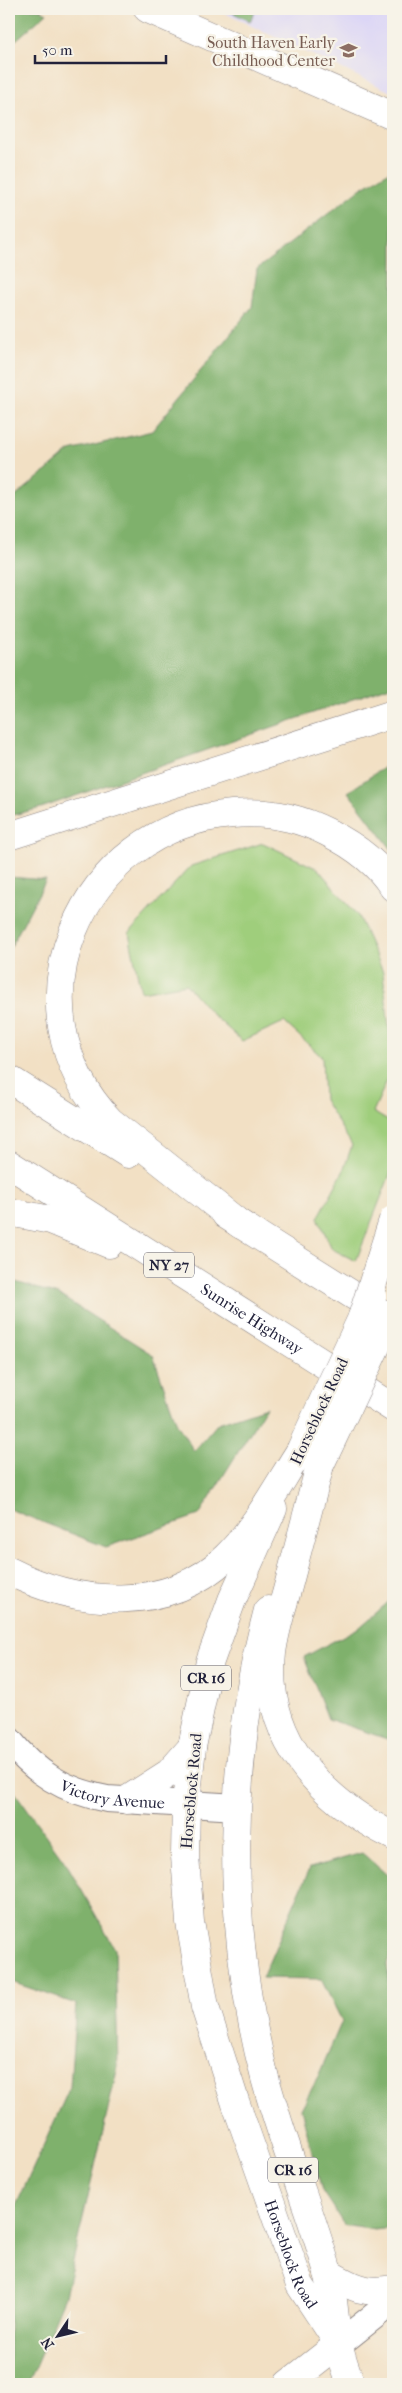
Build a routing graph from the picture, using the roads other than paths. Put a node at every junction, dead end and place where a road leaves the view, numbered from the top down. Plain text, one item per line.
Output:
1 (148, 9) edge
2 (393, 116) edge
3 (393, 714) edge
4 (9, 836) edge
5 (393, 887) edge
6 (9, 1079) edge
7 (9, 1164) edge
8 (9, 1212) edge
9 (393, 1220) edge
10 (240, 1225) junction
11 (393, 1251) edge
12 (223, 1299) junction
13 (393, 1314) edge
14 (362, 1317) junction
15 (393, 1408) edge
16 (310, 1458) junction
17 (9, 1571) edge
18 (9, 1740) edge
19 (192, 1746) junction
20 (127, 1800) junction
21 (186, 1803) junction
22 (237, 1807) junction
23 (393, 1836) edge
24 (328, 2274) junction
25 (393, 2289) edge
26 (393, 2301) edge
27 (339, 2344) junction
28 (288, 2384) edge
29 (351, 2384) edge

1 - 2 main road
3 - 4 main road
5 - 10 main road
6 - 10 main road
7 - 12 main road, Sunrise Highway / NY 27
8 - 12 main road
9 - 14 main road, bridge
10 - 13 main road
11 - 14 main road, Horseblock Road / CR 16, bridge
12 - 15 main road, Sunrise Highway / NY 27
13 - 16 main road, Horseblock Road / CR 16, bridge
14 - 16 main road, Horseblock Road / CR 16, bridge
16 - 17 main road
16 - 19 main road, Horseblock Road / CR 16
16 - 22 main road, Horseblock Road / CR 16
16 - 23 main road
18 - 20 street, Victory Avenue
19 - 20 main road
19 - 21 main road, Horseblock Road / CR 16
20 - 21 street, Victory Avenue
21 - 22 street, Victory Avenue
21 - 27 main road, Horseblock Road / CR 16
22 - 24 main road, Horseblock Road / CR 16
24 - 25 main road
24 - 27 main road, Horseblock Road / CR 16
26 - 27 street
27 - 28 main road
27 - 29 main road, Horseblock Road / CR 16

